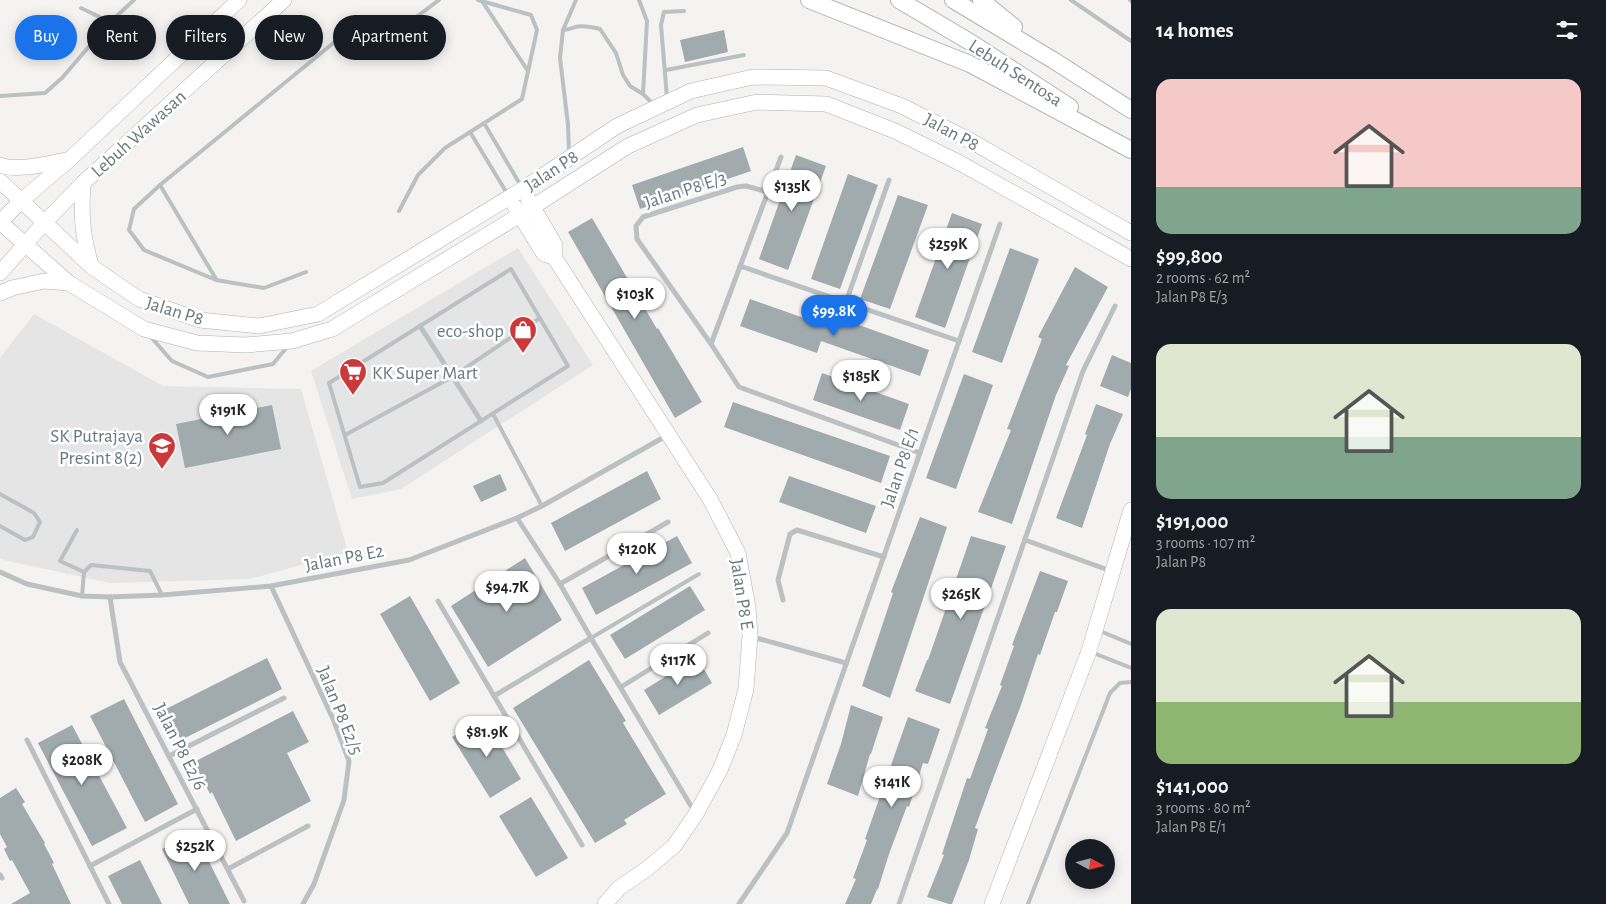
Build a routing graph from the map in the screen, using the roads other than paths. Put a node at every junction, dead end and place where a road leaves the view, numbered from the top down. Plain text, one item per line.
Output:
1 (134, 0) edge
2 (239, 0) edge
3 (284, 0) edge
4 (439, 0) edge
5 (478, 0) edge
6 (576, 0) edge
7 (639, 0) edge
8 (809, 0) edge
9 (899, 0) edge
10 (953, 0) edge
11 (981, 0) edge
12 (1071, 0) edge
13 (482, 1) edge
14 (81, 8) dead end
15 (684, 11) dead end
16 (96, 15) edge
17 (118, 15) edge
18 (563, 30) junction
19 (1131, 41) edge
20 (87, 49) edge
21 (744, 55) dead end
22 (1053, 60) junction
23 (666, 70) junction
24 (528, 71) junction
25 (643, 94) junction
26 (0, 96) edge
27 (662, 105) junction
28 (1131, 110) edge
29 (484, 123) junction
30 (470, 132) junction
31 (1131, 149) edge
32 (781, 157) dead end
33 (70, 159) junction
34 (569, 159) junction
35 (0, 165) edge
36 (0, 180) edge
37 (889, 180) dead end
38 (83, 183) junction
39 (160, 185) junction
40 (523, 189) junction
41 (768, 192) junction
42 (509, 197) junction
43 (21, 201) junction
44 (399, 211) dead end
45 (527, 211) junction
46 (0, 222) edge
47 (44, 223) junction
48 (1000, 224) dead end
49 (1131, 233) edge
50 (26, 245) junction
51 (1131, 259) edge
52 (740, 266) junction
53 (92, 267) junction
54 (306, 272) dead end
55 (0, 273) edge
56 (216, 280) junction
57 (69, 283) junction
58 (0, 293) edge
59 (846, 302) junction
60 (1114, 306) dead end
61 (540, 318) junction
62 (420, 326) junction
63 (144, 329) junction
64 (292, 341) junction
65 (959, 341) junction
66 (712, 344) junction
67 (452, 377) junction
68 (493, 414) junction
69 (481, 422) junction
70 (669, 434) junction
71 (344, 435) junction
72 (920, 453) junction
73 (0, 494) edge
74 (542, 506) junction
75 (1131, 510) edge
76 (517, 518) junction
77 (668, 522) dead end
78 (0, 526) edge
79 (77, 530) dead end
80 (1025, 540) junction
81 (884, 557) junction
82 (1112, 571) junction
83 (0, 572) edge
84 (84, 572) junction
85 (699, 574) dead end
86 (560, 584) junction
87 (271, 586) junction
88 (162, 595) junction
89 (82, 596) junction
90 (110, 597) junction
91 (782, 600) dead end
92 (438, 601) dead end
93 (1095, 630) junction
94 (708, 633) dead end
95 (750, 636) junction
96 (591, 638) junction
97 (1131, 644) edge
98 (1089, 651) junction
99 (846, 663) junction
100 (1131, 668) edge
101 (1131, 682) edge
102 (621, 687) junction
103 (494, 696) junction
104 (284, 698) dead end
105 (27, 740) dead end
106 (169, 756) junction
107 (197, 809) junction
108 (696, 814) junction
109 (308, 826) dead end
110 (582, 844) dead end
111 (90, 866) junction
112 (228, 869) junction
113 (244, 901) dead end
114 (109, 904) edge
115 (303, 904) edge
116 (605, 904) edge
117 (739, 904) edge
118 (899, 904) edge
119 (992, 904) edge
120 (1028, 904) edge

1 - 17 lane
2 - 33 street, Lebuh Wawasan
3 - 38 street, Lebuh Wawasan
4 - 39 lane
5 - 13 lane
6 - 18 lane
7 - 25 lane
8 - 31 main road
9 - 31 main road, Lebuh Sentosa
10 - 22 main road, Lebuh Sentosa
11 - 22 main road
12 - 19 lane
13 - 24 lane
13 - 24 lane
14 - 16 lane
15 - 23 lane
18 - 25 lane
18 - 34 lane
20 - 26 lane
21 - 23 lane
22 - 28 main road, Lebuh Sentosa
23 - 27 lane
24 - 29 lane
25 - 27 lane
27 - 34 street, Jalan P8
27 - 49 street, Jalan P8
29 - 30 lane
29 - 40 lane
30 - 42 lane
30 - 44 lane
32 - 41 street
33 - 35 street
33 - 43 street, Lebuh Wawasan
34 - 40 street, Jalan P8
36 - 43 street, Jalan P8
37 - 59 street
38 - 47 street, Lebuh Wawasan
38 - 53 street
39 - 56 lane
39 - 56 lane
40 - 42 street, Jalan P8
40 - 45 street
41 - 52 street
41 - 66 street, Jalan P8 E/3
42 - 45 street
42 - 53 street, Jalan P8
43 - 46 street, Lebuh Wawasan
43 - 47 street, Jalan P8
45 - 51 street, Jalan P8
45 - 64 street, Jalan P8
45 - 70 street, Jalan P8 E
46 - 50 street, Jalan P8
47 - 50 street, Lebuh Wawasan
47 - 53 street, Jalan P8
48 - 65 street, Jalan P8 E/1
50 - 55 street, Lebuh Wawasan
50 - 57 street, Jalan P8
52 - 59 street
52 - 66 street
54 - 56 lane
57 - 58 street
57 - 63 street, Jalan P8
59 - 65 street
60 - 80 street
61 - 62 lane
61 - 67 lane
61 - 68 lane
62 - 67 street
62 - 71 lane
63 - 64 street, Jalan P8
63 - 64 lane
65 - 72 street, Jalan P8 E/1
66 - 72 street, Jalan P8 E/3
67 - 69 street
67 - 71 lane
68 - 69 lane
68 - 74 lane
69 - 71 lane
70 - 74 street, Jalan P8 E2
70 - 95 street, Jalan P8 E
72 - 81 street, Jalan P8 E/1
73 - 78 lane
74 - 76 street, Jalan P8 E2
75 - 82 street
76 - 86 street
76 - 87 street, Jalan P8 E2
77 - 86 street
79 - 84 lane
80 - 82 street
80 - 118 street
81 - 91 street
81 - 99 street, Jalan P8 E/1
82 - 93 street
83 - 89 street, Jalan P8 E2
84 - 88 lane
84 - 89 lane
85 - 96 lane
86 - 96 street
87 - 88 street, Jalan P8 E2
87 - 115 street, Jalan P8 E2/5
88 - 90 street, Jalan P8 E2
89 - 90 street, Jalan P8 E2
90 - 106 street, Jalan P8 E2/6
92 - 103 street
93 - 97 lane
93 - 98 street
94 - 102 street
95 - 99 street
95 - 108 street, Jalan P8 E
96 - 102 street
96 - 103 street
98 - 100 lane
98 - 119 street
99 - 117 street, Jalan P8 E/1
101 - 120 lane
102 - 108 street
103 - 110 street
104 - 106 street
105 - 111 street
106 - 107 street, Jalan P8 E2/6
107 - 111 street
107 - 112 street, Jalan P8 E2/6
108 - 116 street, Jalan P8 E
109 - 112 street
111 - 114 street
112 - 113 street, Jalan P8 E2/6

